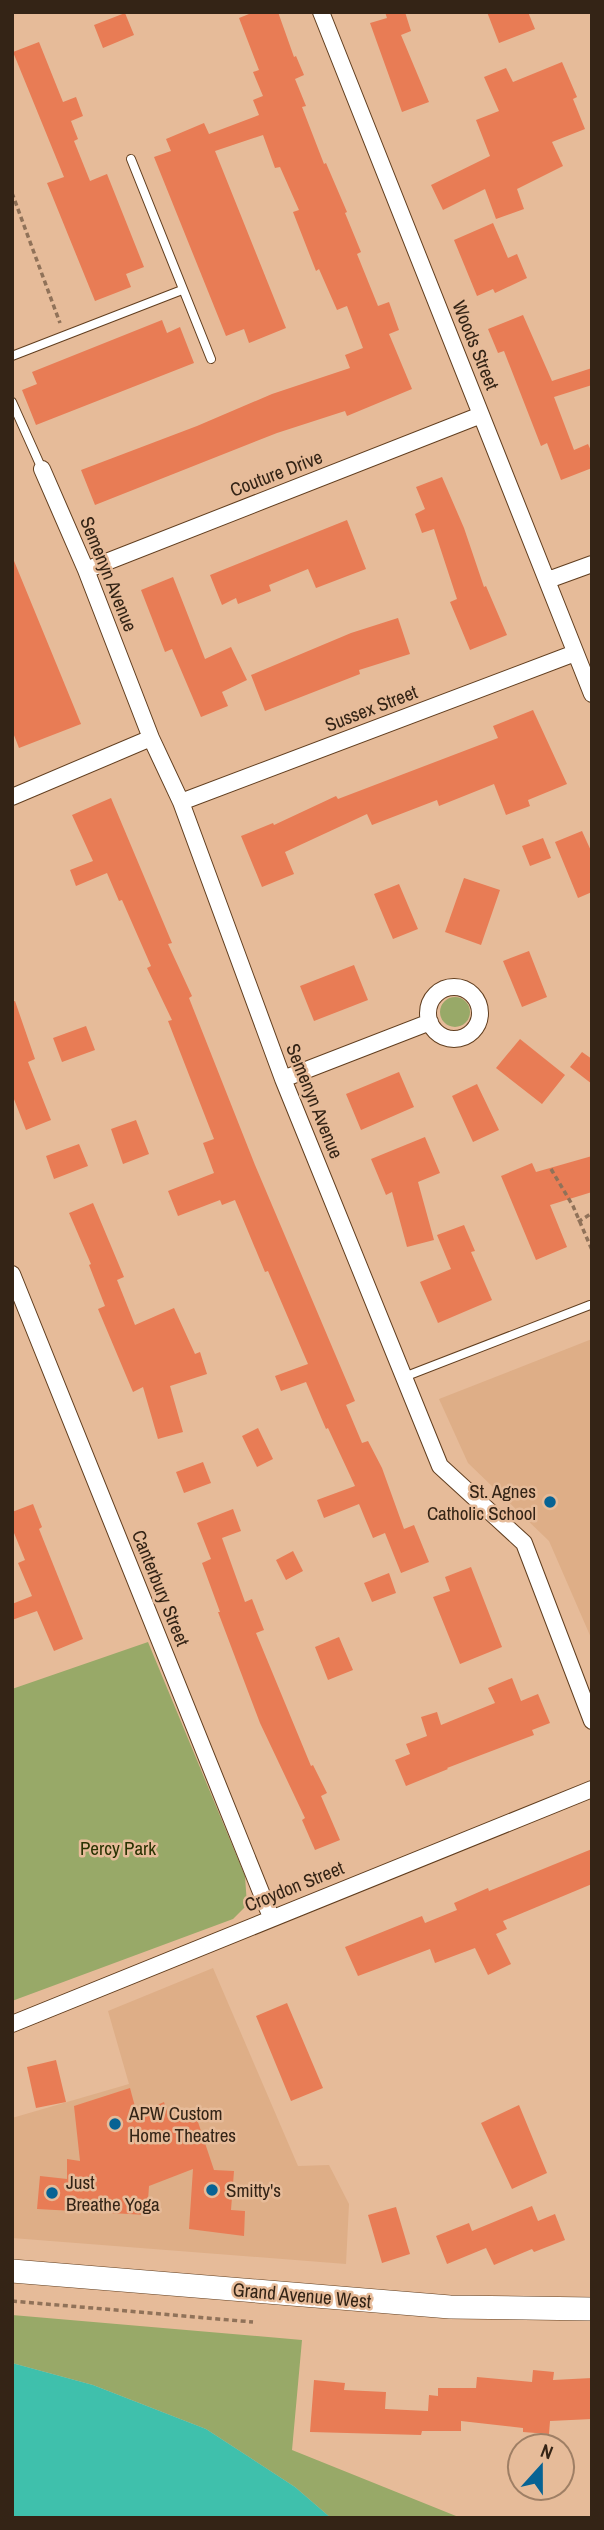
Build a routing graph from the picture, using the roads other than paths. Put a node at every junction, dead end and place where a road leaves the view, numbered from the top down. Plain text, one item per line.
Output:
1 (321, 12) edge
2 (131, 159) dead end
3 (182, 290) junction
4 (12, 356) edge
5 (211, 359) dead end
6 (12, 402) edge
7 (481, 415) junction
8 (42, 469) joint
9 (592, 564) edge
10 (86, 570) junction
11 (548, 579) junction
12 (575, 653) junction
13 (592, 694) edge
14 (151, 738) junction
15 (12, 797) edge
16 (181, 802) junction
17 (430, 1022) dead end
18 (283, 1079) junction
19 (12, 1274) edge
20 (590, 1305) edge
21 (404, 1377) junction
22 (592, 1721) edge
23 (592, 1789) edge
24 (271, 1917) junction
25 (12, 2024) edge
26 (12, 2271) edge
27 (592, 2309) edge

1 - 7 street, Woods Street
2 - 3 lane
3 - 4 lane
3 - 5 lane
6 - 8 lane
7 - 10 street, Couture Drive
7 - 11 street, Woods Street
8 - 10 street, Semenyn Avenue
9 - 11 street
10 - 14 street, Semenyn Avenue
11 - 12 street, Woods Street
12 - 13 street, Woods Street
12 - 16 street, Sussex Street
14 - 15 street
14 - 16 street, Semenyn Avenue
16 - 18 street, Semenyn Avenue
17 - 18 street
18 - 21 street, Semenyn Avenue
19 - 24 street, Canterbury Street
20 - 21 lane
21 - 22 street, Semenyn Avenue
23 - 24 street, Croydon Street
24 - 25 street, Croydon Street
26 - 27 main road, Grand Avenue West

